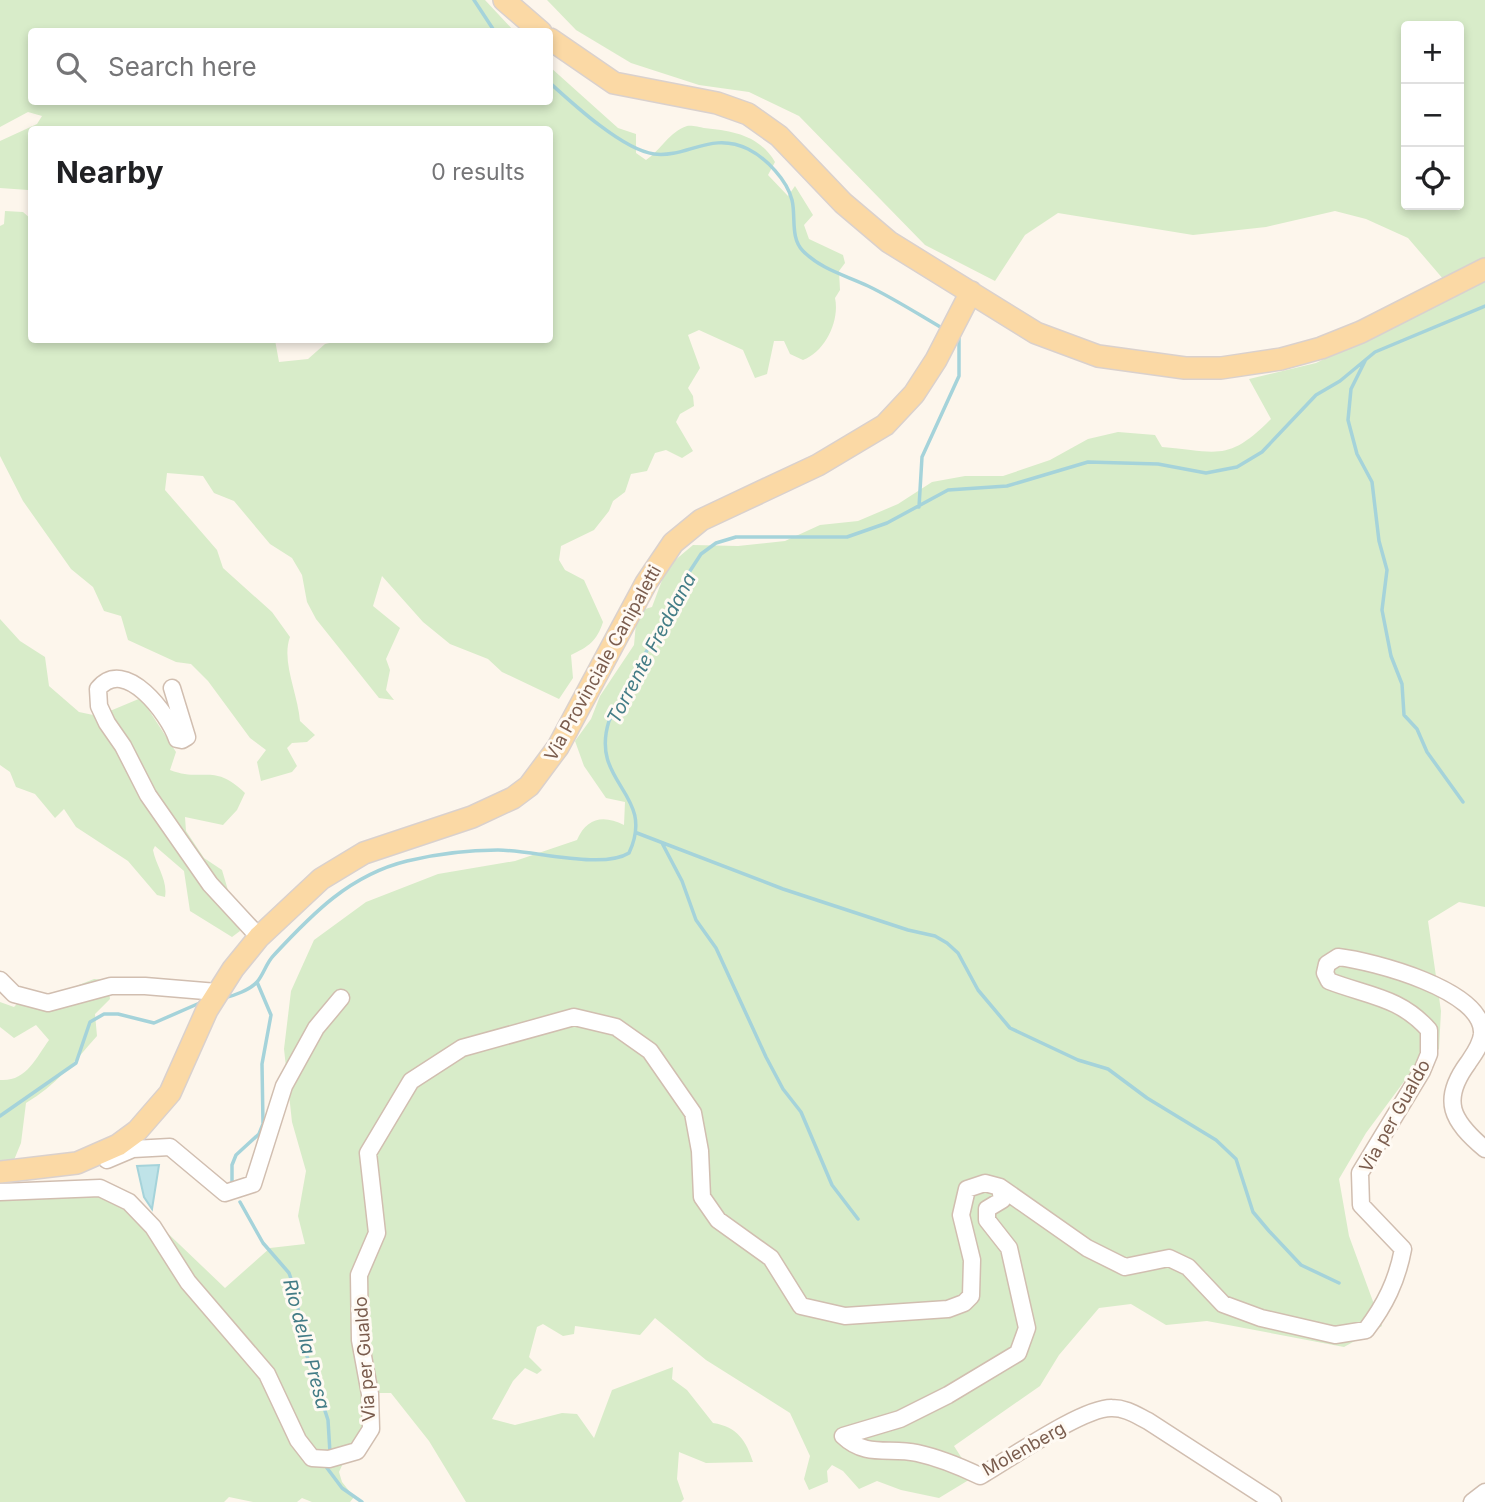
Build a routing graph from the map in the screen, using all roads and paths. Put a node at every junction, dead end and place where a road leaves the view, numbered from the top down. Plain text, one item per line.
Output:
1 (504, 0) edge
2 (536, 28) edge
3 (553, 41) edge
4 (1485, 269) edge
5 (971, 292) junction
6 (172, 688) dead end
7 (258, 937) junction
8 (0, 980) edge
9 (341, 998) dead end
10 (213, 1000) junction
11 (1485, 1149) edge
12 (77, 1163) junction
13 (0, 1172) edge
14 (1000, 1187) junction
15 (0, 1192) edge
16 (1485, 1492) edge
17 (1273, 1502) edge
18 (1472, 1502) edge

1 - 2 main road
3 - 5 main road
4 - 5 main road
5 - 7 main road, Via Provinciale Canipaletti
6 - 7 street
7 - 10 main road, Via Provinciale Canipaletti
8 - 10 street
9 - 12 street
10 - 12 main road, Via Provinciale Canipaletti
11 - 14 street, Via per Gualdo
12 - 13 main road, Via Provinciale Canipaletti
14 - 15 street, Via per Gualdo
14 - 17 street, Molenberg
16 - 18 street

